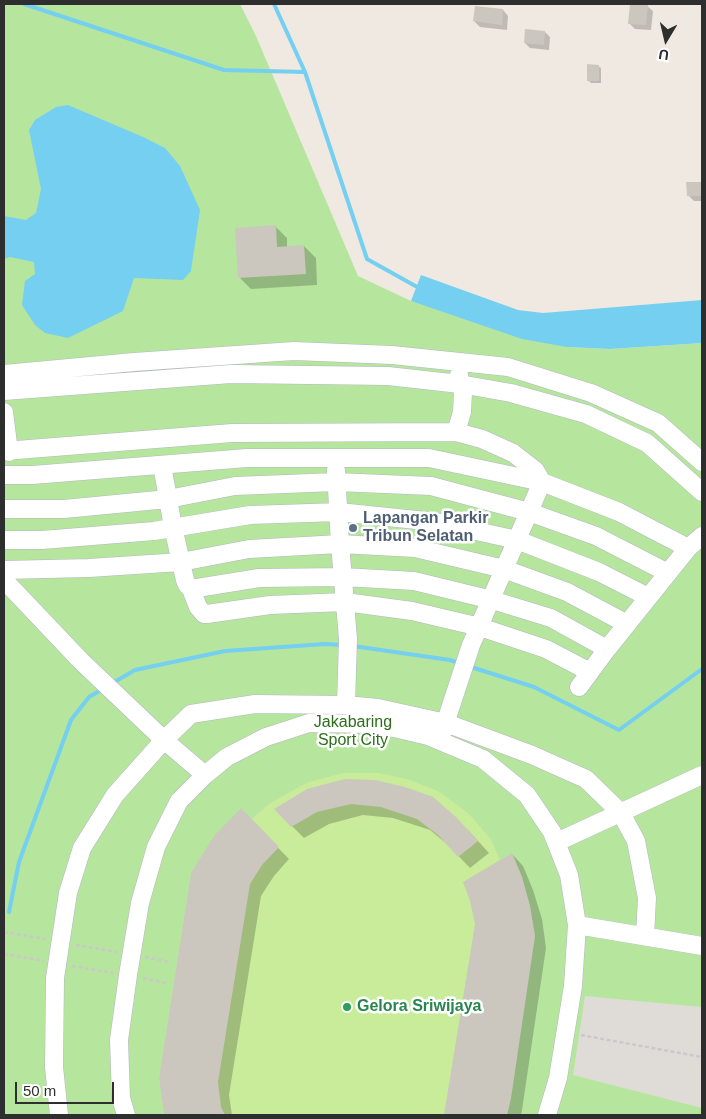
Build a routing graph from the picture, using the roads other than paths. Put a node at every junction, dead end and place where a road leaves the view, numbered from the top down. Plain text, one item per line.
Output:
1 (458, 362) junction
2 (4, 374) edge
3 (460, 384) junction
4 (4, 391) edge
5 (4, 412) edge
6 (456, 432) junction
7 (6, 452) edge
8 (337, 458) junction
9 (702, 462) edge
10 (162, 465) junction
11 (4, 475) edge
12 (336, 482) junction
13 (542, 482) junction
14 (702, 492) edge
15 (168, 499) junction
16 (4, 509) edge
17 (338, 512) junction
18 (529, 512) junction
19 (173, 527) junction
20 (702, 536) edge
21 (4, 540) edge
22 (517, 540) junction
23 (340, 544) junction
24 (688, 548) junction
25 (181, 562) junction
26 (504, 569) junction
27 (4, 570) edge
28 (668, 573) junction
29 (343, 577) junction
30 (4, 580) edge
31 (191, 589) junction
32 (648, 597) junction
33 (492, 600) junction
34 (345, 602) junction
35 (627, 624) junction
36 (480, 627) junction
37 (607, 649) junction
38 (590, 672) junction
39 (579, 687) dead end
40 (346, 705) junction
41 (376, 716) junction
42 (446, 723) junction
43 (164, 740) junction
44 (439, 741) junction
45 (205, 775) junction
46 (702, 775) edge
47 (621, 813) junction
48 (556, 842) junction
49 (577, 925) junction
50 (645, 936) junction
51 (702, 946) edge
52 (59, 1115) edge
53 (126, 1115) edge
54 (547, 1115) edge

1 - 2 lane
1 - 3 lane
1 - 9 lane
3 - 4 lane
3 - 6 lane
3 - 14 lane
5 - 7 lane
6 - 7 lane
6 - 13 lane
8 - 10 lane
8 - 12 lane
8 - 13 lane
10 - 11 lane
10 - 15 lane
12 - 15 lane
12 - 17 lane
12 - 18 lane
13 - 18 lane
13 - 24 lane
15 - 16 lane
15 - 19 lane
17 - 19 lane
17 - 22 lane
17 - 23 lane
18 - 22 lane
18 - 28 lane
19 - 21 lane
19 - 25 lane
20 - 24 lane
22 - 26 lane
22 - 32 lane
23 - 25 lane
23 - 26 lane
23 - 29 lane
24 - 28 lane
25 - 27 lane
25 - 31 lane
26 - 33 lane
26 - 35 lane
28 - 32 lane
29 - 31 lane
29 - 33 lane
29 - 34 lane
30 - 43 lane
31 - 34 lane
32 - 35 lane
33 - 36 lane
33 - 37 lane
34 - 36 lane
34 - 40 lane
35 - 37 lane
36 - 38 lane
36 - 42 lane
37 - 38 lane
38 - 39 lane
40 - 41 lane
40 - 43 lane
41 - 42 lane
41 - 44 lane
41 - 45 lane
42 - 44 lane
42 - 47 lane
43 - 45 lane
43 - 52 lane
44 - 48 lane
45 - 53 lane
46 - 47 lane
47 - 48 lane
47 - 50 lane
48 - 49 lane
49 - 50 lane
49 - 54 lane
50 - 51 lane

